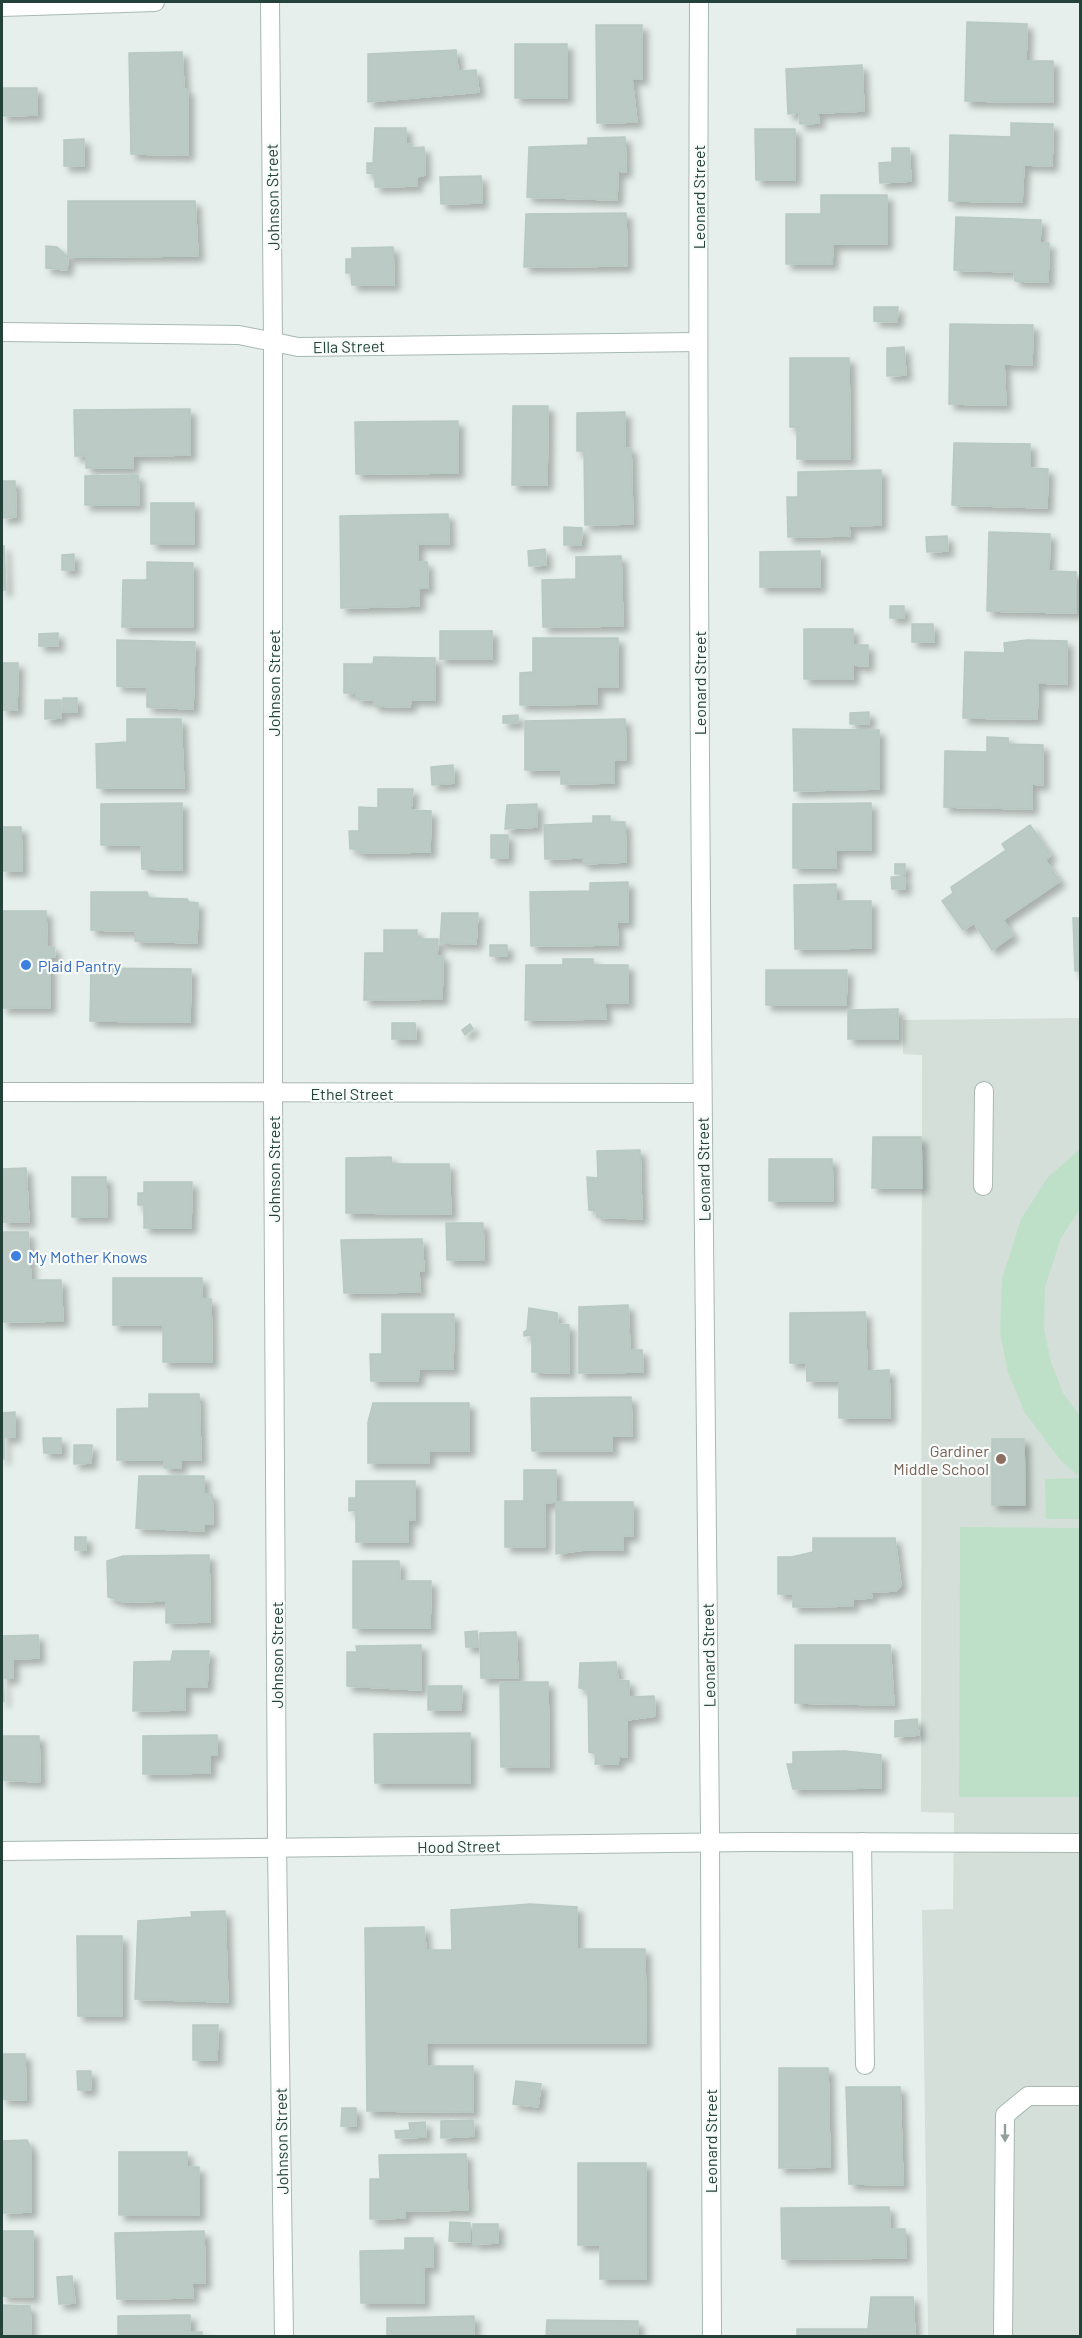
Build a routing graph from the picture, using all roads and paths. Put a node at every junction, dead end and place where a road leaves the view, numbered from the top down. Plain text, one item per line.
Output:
1 (155, 2) edge
2 (270, 2) edge
3 (699, 2) edge
4 (2, 7) edge
5 (2, 332) edge
6 (273, 342) junction
7 (698, 342) junction
8 (984, 1091) dead end
9 (2, 1092) edge
10 (273, 1092) junction
11 (702, 1093) junction
12 (983, 1186) dead end
13 (862, 1842) junction
14 (710, 1843) junction
15 (1080, 1843) edge
16 (277, 1848) junction
17 (2, 1851) edge
18 (865, 2065) dead end
19 (1080, 2096) edge
20 (284, 2337) edge
21 (711, 2337) edge
22 (1004, 2337) edge

1 - 4 street
2 - 6 street, Johnson Street
3 - 7 street, Leonard Street
5 - 6 street, Ella Street
6 - 7 street, Ella Street
6 - 10 street, Johnson Street
7 - 11 street, Leonard Street
8 - 12 street
9 - 10 street, Ethel Street
10 - 11 street, Ethel Street
10 - 16 street, Johnson Street
11 - 14 street, Leonard Street
13 - 14 street, Hood Street
13 - 15 street, Hood Street
13 - 18 street
14 - 16 street, Hood Street
14 - 21 street, Leonard Street
16 - 17 street, Hood Street
16 - 20 street, Johnson Street
19 -> 22 street

